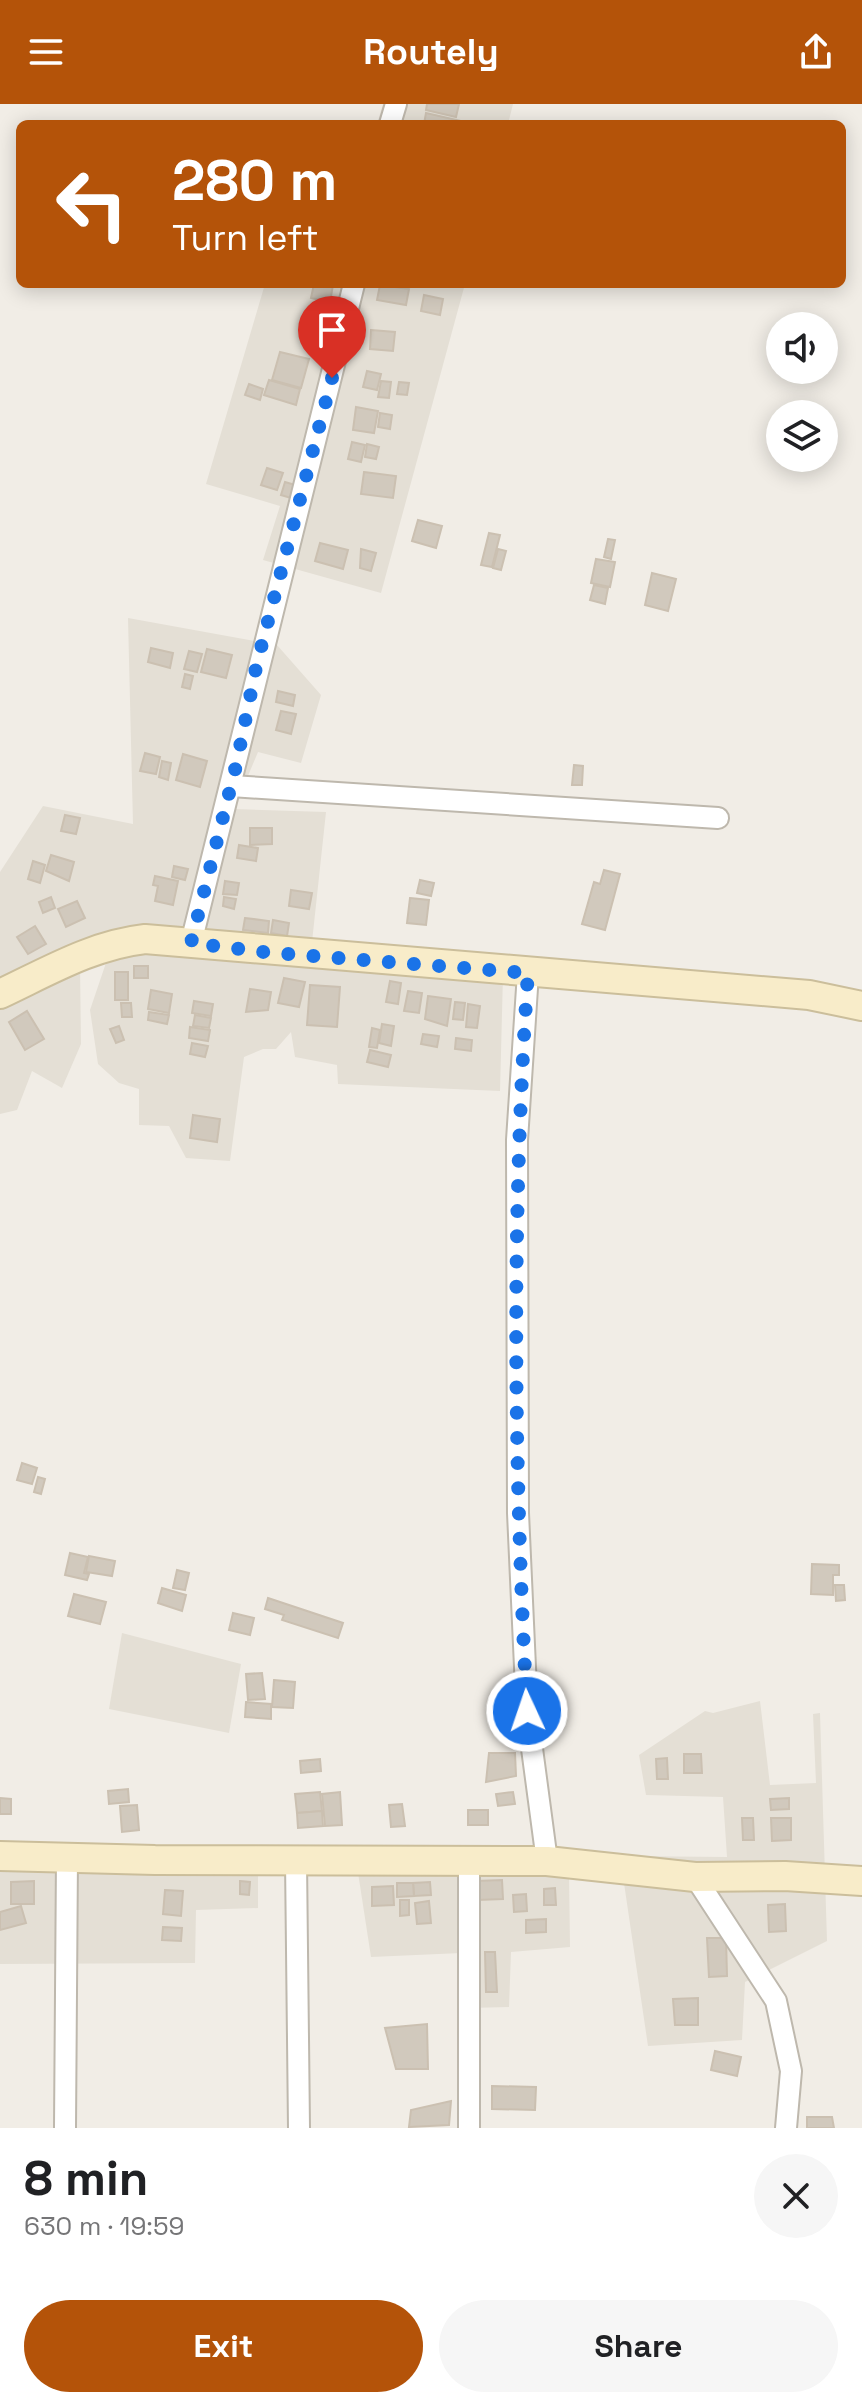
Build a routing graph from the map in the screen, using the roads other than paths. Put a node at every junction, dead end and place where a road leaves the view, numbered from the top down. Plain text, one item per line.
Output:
1 (353, 288) edge
2 (231, 786) junction
3 (718, 818) dead end
4 (191, 943) junction
5 (528, 973) junction
6 (0, 994) edge
7 (862, 1006) edge
8 (0, 1856) edge
9 (67, 1857) junction
10 (296, 1860) junction
11 (469, 1860) junction
12 (547, 1861) junction
13 (695, 1877) junction
14 (862, 1881) edge
15 (65, 2128) edge
16 (299, 2128) edge
17 (469, 2128) edge
18 (786, 2128) edge

1 - 2 street
2 - 3 street
2 - 4 street
4 - 5 street
4 - 6 street
5 - 7 street
5 - 12 street
8 - 9 street
9 - 10 street
9 - 15 street
10 - 11 street
10 - 16 street
11 - 12 street
11 - 17 street
12 - 13 street
13 - 14 street
13 - 18 street

